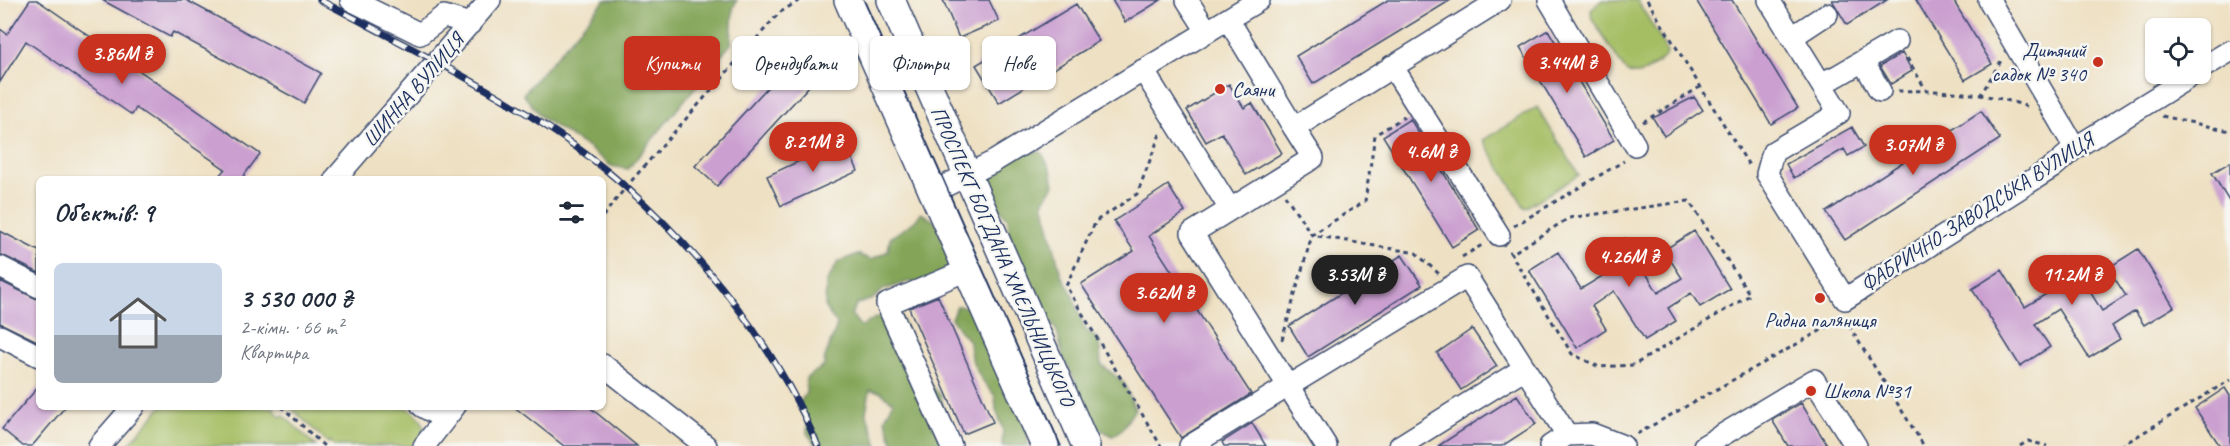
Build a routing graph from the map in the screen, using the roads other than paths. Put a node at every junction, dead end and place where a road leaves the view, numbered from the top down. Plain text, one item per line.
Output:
1 (351, 0) edge
2 (490, 0) edge
3 (848, 0) edge
4 (891, 0) edge
5 (1187, 0) edge
6 (1259, 0) edge
7 (1500, 0) edge
8 (1549, 0) edge
9 (1769, 0) edge
10 (1989, 0) edge
11 (1827, 14) dead end
12 (1228, 18) junction
13 (470, 24) junction
14 (1207, 31) junction
15 (1792, 37) junction
16 (1897, 41) road end
17 (2229, 53) edge
18 (1863, 61) junction
19 (2211, 63) edge
20 (1392, 66) junction
21 (1143, 70) junction
22 (1821, 83) junction
23 (2178, 84) edge
24 (1880, 91) road end
25 (1294, 128) junction
26 (1630, 138) road end
27 (2075, 148) junction
28 (338, 176) edge
29 (967, 176) junction
30 (933, 192) junction
31 (1230, 209) junction
32 (1499, 235) road end
33 (0, 267) edge
34 (967, 270) junction
35 (36, 285) edge
36 (0, 336) edge
37 (36, 354) edge
38 (606, 367) edge
39 (1525, 368) junction
40 (1288, 386) junction
41 (130, 410) edge
42 (450, 413) edge
43 (1558, 441) edge
44 (1622, 445) edge
45 (99, 446) edge
46 (424, 446) edge
47 (706, 446) edge
48 (951, 446) edge
49 (1045, 446) edge
50 (1086, 446) edge
51 (1190, 446) edge
52 (1326, 446) edge
53 (1400, 446) edge
54 (1704, 446) edge
55 (1856, 446) edge

1 - 13 street
2 - 13 street, ШИННА ВУЛИЦЯ
3 - 30 main road, ПРОСПЕКТ БОГДАНА ХМЕЛЬНИЦЬКОГО
4 - 29 main road, ПРОСПЕКТ БОГДАНА ХМЕЛЬНИЦЬКОГО
5 - 14 street
6 - 12 street
7 - 20 street
8 - 26 street
9 - 15 street
10 - 27 street
11 - 15 street
12 - 14 street
12 - 25 street
13 - 28 street, ШИННА ВУЛИЦЯ
14 - 21 street
15 - 22 street
16 - 18 street
17 - 19 street
18 - 22 street
18 - 24 street
20 - 25 street
20 - 32 street
21 - 29 street
21 - 31 street
22 - 27 street, ФАБРИЧНО-ЗАВОДСЬКА ВУЛИЦЯ
23 - 27 street, ФАБРИЧНО-ЗАВОДСЬКА ВУЛИЦЯ
25 - 31 street
29 - 30 street
29 - 50 main road, ПРОСПЕКТ БОГДАНА ХМЕЛЬНИЦЬКОГО
30 - 34 main road, ПРОСПЕКТ БОГДАНА ХМЕЛЬНИЦЬКОГО
31 - 40 street
33 - 35 street
34 - 48 street
34 - 49 main road, ПРОСПЕКТ БОГДАНА ХМЕЛЬНИЦЬКОГО
36 - 37 street
38 - 47 street
39 - 40 street
39 - 43 street
39 - 53 street
40 - 51 street
40 - 52 street
41 - 45 street
42 - 46 street
43 - 44 street
54 - 55 street

